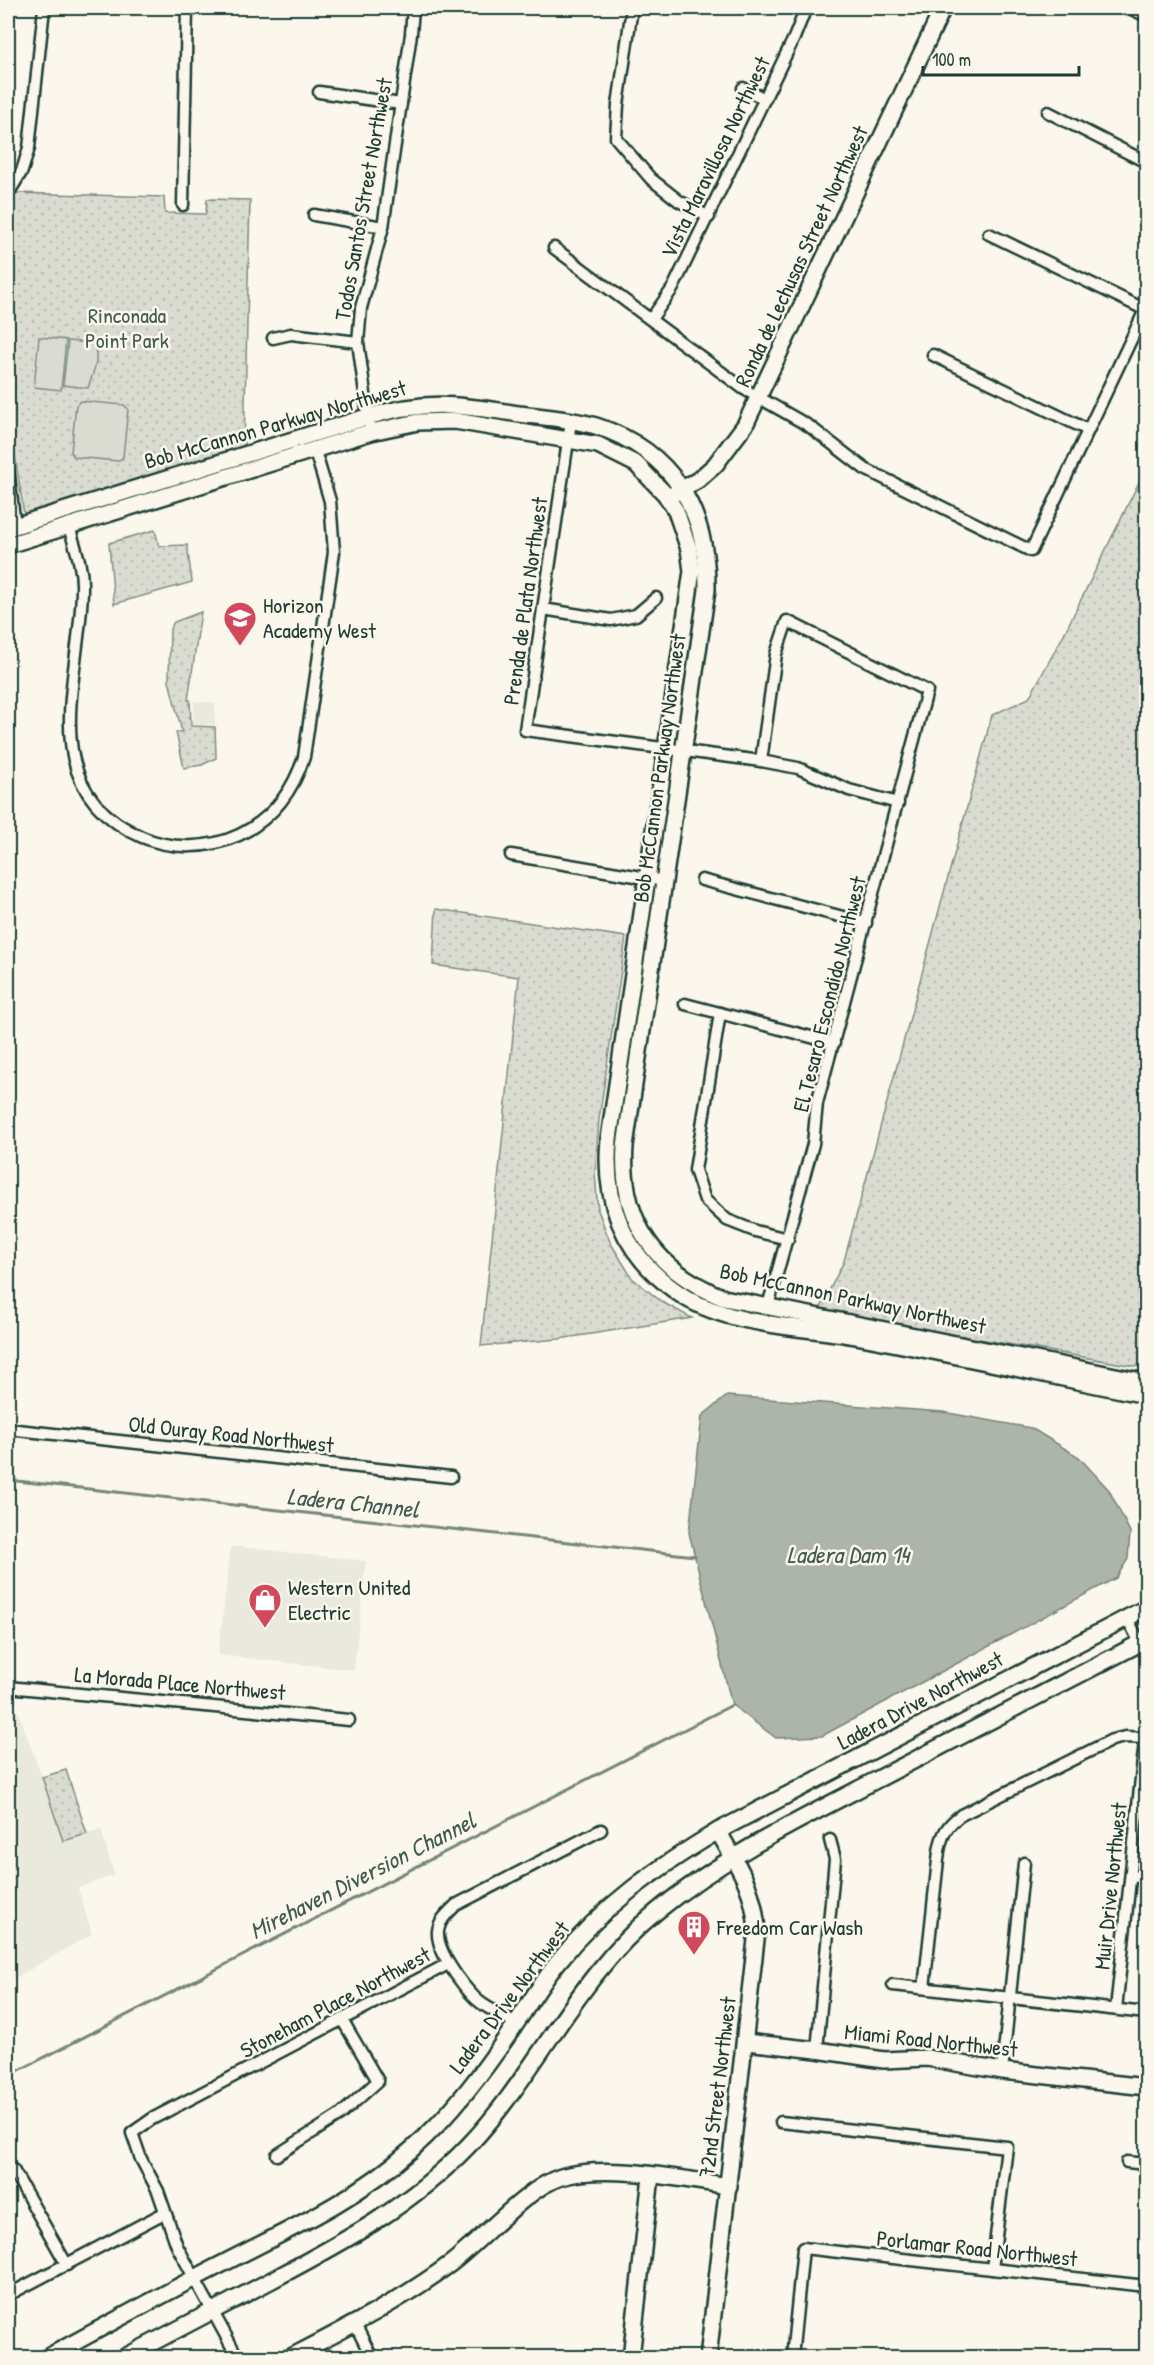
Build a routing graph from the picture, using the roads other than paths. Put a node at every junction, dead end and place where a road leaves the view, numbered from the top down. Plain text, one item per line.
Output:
1 (44, 8) edge
2 (187, 8) edge
3 (413, 8) edge
4 (632, 8) edge
5 (806, 8) edge
6 (943, 8) edge
7 (1135, 8) edge
8 (1146, 13) edge
9 (743, 88) dead end
10 (319, 92) dead end
11 (765, 99) junction
12 (401, 104) junction
13 (1048, 112) dead end
14 (1146, 162) edge
15 (8, 194) edge
16 (183, 205) dead end
17 (314, 215) dead end
18 (709, 217) junction
19 (383, 227) junction
20 (989, 234) dead end
21 (554, 248) dead end
22 (1146, 309) edge
23 (651, 319) junction
24 (273, 338) dead end
25 (358, 342) junction
26 (933, 355) dead end
27 (760, 398) junction
28 (367, 417) junction
29 (571, 421) junction
30 (1088, 430) junction
31 (371, 432) junction
32 (310, 434) junction
33 (568, 440) junction
34 (315, 451) junction
35 (8, 468) edge
36 (683, 489) junction
37 (668, 498) junction
38 (64, 510) junction
39 (11, 527) edge
40 (69, 527) junction
41 (14, 543) edge
42 (656, 598) dead end
43 (543, 609) junction
44 (667, 750) junction
45 (685, 752) junction
46 (761, 761) junction
47 (898, 803) junction
48 (512, 855) dead end
49 (647, 878) junction
50 (702, 880) dead end
51 (665, 881) junction
52 (866, 923) junction
53 (685, 1004) dead end
54 (720, 1013) junction
55 (834, 1043) junction
56 (788, 1239) junction
57 (768, 1306) junction
58 (1146, 1382) edge
59 (1146, 1395) edge
60 (8, 1429) edge
61 (451, 1477) dead end
62 (1146, 1608) edge
63 (1127, 1618) junction
64 (1144, 1646) edge
65 (8, 1687) edge
66 (349, 1720) dead end
67 (1146, 1731) edge
68 (1146, 1738) edge
69 (601, 1830) dead end
70 (718, 1831) junction
71 (830, 1840) dead end
72 (733, 1857) junction
73 (1024, 1863) dead end
74 (1131, 1876) junction
75 (1146, 1878) edge
76 (448, 1964) junction
77 (893, 1984) dead end
78 (924, 1988) junction
79 (1010, 1997) junction
80 (1116, 2010) junction
81 (1146, 2013) edge
82 (343, 2020) junction
83 (516, 2023) junction
84 (746, 2042) junction
85 (817, 2049) junction
86 (1002, 2071) junction
87 (1146, 2087) edge
88 (781, 2122) dead end
89 (277, 2155) dead end
90 (1127, 2162) dead end
91 (1146, 2164) edge
92 (13, 2170) dead end
93 (651, 2176) junction
94 (729, 2186) junction
95 (164, 2213) junction
96 (67, 2265) junction
97 (992, 2269) junction
98 (194, 2278) junction
99 (1146, 2286) edge
100 (8, 2295) edge
101 (212, 2311) junction
102 (355, 2324) junction
103 (46, 2358) edge
104 (123, 2358) edge
105 (238, 2358) edge
106 (289, 2358) edge
107 (372, 2358) edge
108 (631, 2358) edge
109 (708, 2358) edge
110 (792, 2358) edge

1 - 15 street
2 - 16 street
3 - 12 street, Todos Santos Street Northwest
4 - 18 street
5 - 11 street, Vista Maravillosa Northwest
6 - 27 street, Ronda de Lechusas Street Northwest
7 - 8 street
9 - 11 street
10 - 12 street
11 - 18 street, Vista Maravillosa Northwest
12 - 19 street, Todos Santos Street Northwest
13 - 14 street
17 - 19 street
18 - 23 street, Vista Maravillosa Northwest
19 - 25 street, Todos Santos Street Northwest
20 - 22 street
21 - 23 street
22 - 30 street
23 - 27 street
24 - 25 street
25 - 28 street, Todos Santos Street Northwest
26 - 30 street
27 - 30 street
27 - 36 street, Ronda de Lechusas Street Northwest
28 - 29 street, Bob McCannon Parkway Northwest
28 - 31 street, Todos Santos Street Northwest
28 - 32 street, Bob McCannon Parkway Northwest
29 - 33 street, Prenda de Plata Northwest
29 - 36 street, Bob McCannon Parkway Northwest
31 - 33 street, Bob McCannon Parkway Northwest
31 - 34 street, Bob McCannon Parkway Northwest
32 - 34 street
32 - 38 street, Bob McCannon Parkway Northwest
33 - 37 street, Bob McCannon Parkway Northwest
33 - 43 street, Prenda de Plata Northwest
34 - 40 street, Bob McCannon Parkway Northwest
34 - 40 street
35 - 39 street
36 - 37 street, Ronda de Lechusas Street Northwest
36 - 45 street, Bob McCannon Parkway Northwest
37 - 44 street, Bob McCannon Parkway Northwest
38 - 39 street, Bob McCannon Parkway Northwest
38 - 40 street
39 - 41 street
40 - 41 street, Bob McCannon Parkway Northwest
42 - 43 street
43 - 44 street, Prenda de Plata Northwest
44 - 45 street, Prenda de Plata Northwest
44 - 49 street, Bob McCannon Parkway Northwest
45 - 46 street, Prenda de Plata Northwest
45 - 51 street, Bob McCannon Parkway Northwest
46 - 47 street, Prenda de Plata Northwest
46 - 47 street, El Tesaro Escondido Northwest
47 - 52 street, El Tesaro Escondido Northwest
48 - 49 street
49 - 51 street
49 - 59 street, Bob McCannon Parkway Northwest
50 - 52 street
51 - 57 street, Bob McCannon Parkway Northwest
52 - 55 street, El Tesaro Escondido Northwest
53 - 54 street
54 - 55 street
54 - 56 street
55 - 56 street, El Tesaro Escondido Northwest
56 - 57 street, El Tesaro Escondido Northwest
57 - 58 street, Bob McCannon Parkway Northwest
60 - 61 street, Old Ouray Road Northwest
62 - 63 street, Ladera Drive Northwest
63 - 64 street
63 - 70 street, Ladera Drive Northwest
64 - 72 street
65 - 66 street, La Morada Place Northwest
67 - 68 street, Muir Drive Northwest
68 - 74 street, Muir Drive Northwest
68 - 78 street
69 - 76 street, Stoneham Place Northwest
70 - 72 street, 72nd Street Northwest
70 - 83 street, Ladera Drive Northwest
71 - 85 street
72 - 84 street, 72nd Street Northwest
72 - 101 street
73 - 79 street
74 - 75 street
74 - 80 street, Muir Drive Northwest
76 - 82 street, Stoneham Place Northwest
76 - 83 street
77 - 78 street
78 - 79 street
79 - 80 street
79 - 86 street
80 - 81 street
82 - 89 street
82 - 95 street, Stoneham Place Northwest
83 - 98 street, Ladera Drive Northwest
84 - 85 street, Miami Road Northwest
84 - 94 street, 72nd Street Northwest
85 - 86 street, Miami Road Northwest
86 - 87 street, Miami Road Northwest
88 - 97 street
90 - 91 street
92 - 96 street
93 - 94 street
93 - 102 street
93 - 108 street
94 - 109 street, 72nd Street Northwest
95 - 96 street
95 - 98 street
96 - 100 street
97 - 99 street, Porlamar Road Northwest
97 - 110 street, Porlamar Road Northwest
98 - 101 street
98 - 103 street, Ladera Drive Northwest
101 - 104 street
101 - 105 street
102 - 106 street
102 - 107 street

